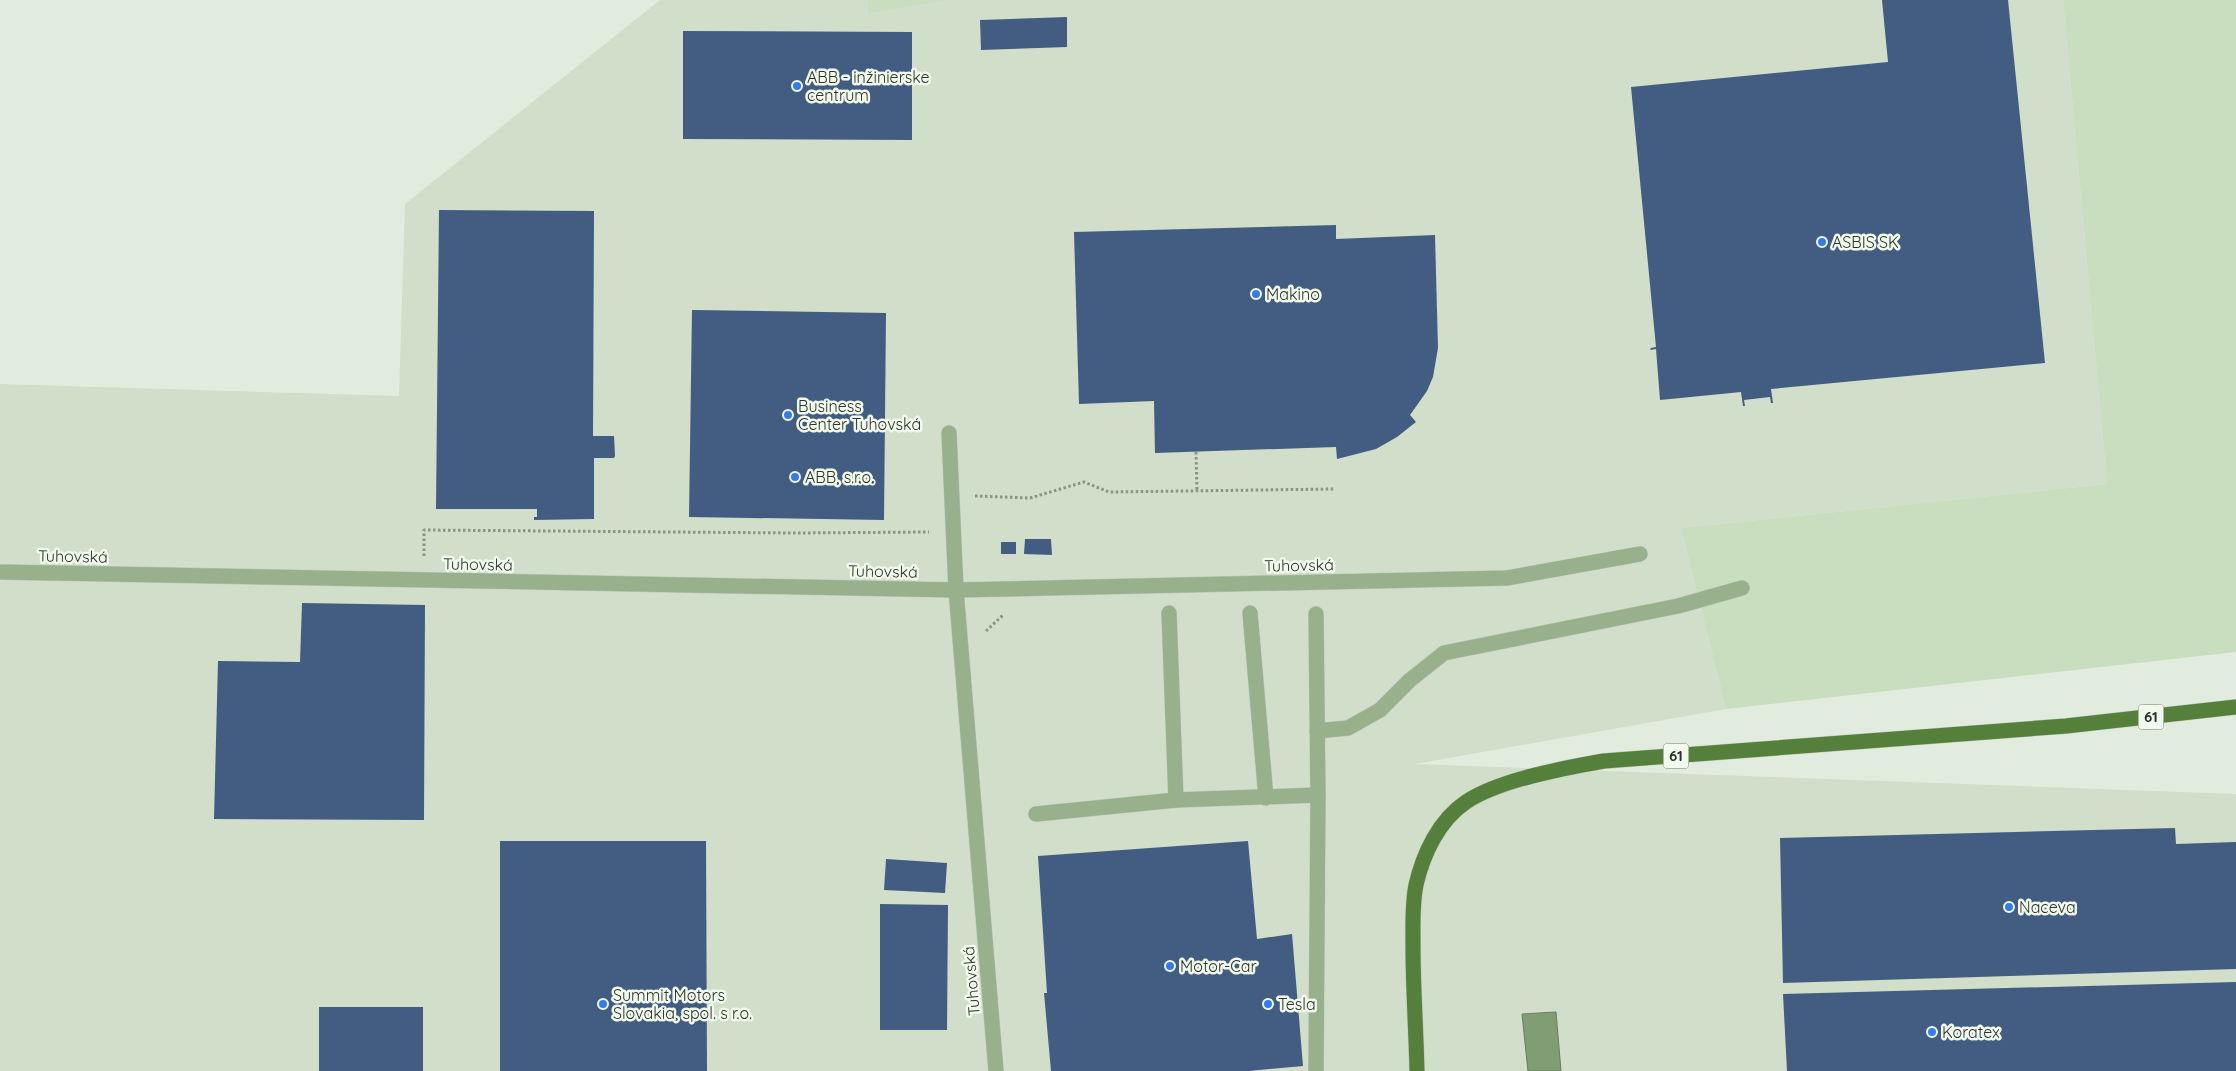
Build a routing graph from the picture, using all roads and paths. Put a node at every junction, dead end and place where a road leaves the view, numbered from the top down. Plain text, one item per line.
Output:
1 (949, 433) dead end
2 (1196, 452) dead end
3 (1335, 489) dead end
4 (1197, 491) junction
5 (975, 505) dead end
6 (424, 530) dead end
7 (953, 532) junction
8 (1640, 554) dead end
9 (0, 572) edge
10 (1742, 588) dead end
11 (956, 590) junction
12 (1169, 613) dead end
13 (1250, 613) dead end
14 (1316, 614) dead end
15 (2236, 707) edge
16 (1317, 731) junction
17 (1318, 795) junction
18 (1266, 798) junction
19 (1176, 800) junction
20 (1036, 814) dead end
21 (996, 1071) edge
22 (1316, 1071) edge
23 (1417, 1071) edge

1 - 7 lane
2 - 4 path
3 - 4 path
4 - 5 path
6 - 7 path
7 - 11 lane
8 - 11 lane, Tuhovská
9 - 11 lane, Tuhovská
10 - 16 lane
11 - 21 lane, Tuhovská
12 - 19 lane
13 - 18 lane
14 - 16 lane
15 - 23 main road, 61
16 - 17 lane
17 - 18 lane
17 - 22 lane
18 - 19 lane
19 - 20 lane

